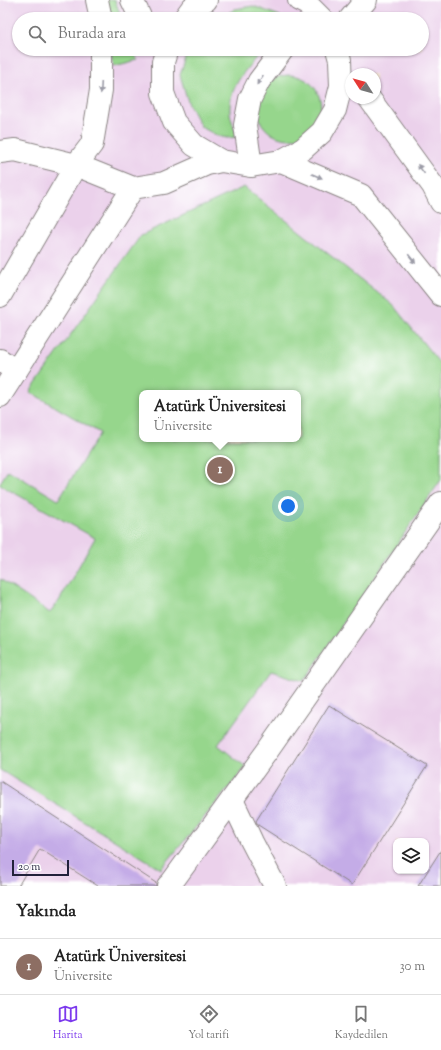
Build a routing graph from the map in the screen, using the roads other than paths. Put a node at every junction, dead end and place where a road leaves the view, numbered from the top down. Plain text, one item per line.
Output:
1 (97, 0) edge
2 (132, 0) edge
3 (206, 0) edge
4 (366, 0) edge
5 (100, 12) edge
6 (138, 12) edge
7 (189, 12) edge
8 (356, 12) edge
9 (101, 56) edge
10 (162, 56) edge
11 (278, 56) edge
12 (343, 61) edge
13 (373, 104) edge
14 (0, 152) edge
15 (221, 161) junction
16 (281, 161) junction
17 (76, 165) junction
18 (251, 166) junction
19 (132, 188) junction
20 (441, 202) edge
21 (441, 295) edge
22 (0, 296) edge
23 (8, 365) edge
24 (0, 396) edge
25 (441, 503) edge
26 (232, 800) junction
27 (168, 886) edge
28 (275, 886) edge

1 - 5 street
2 - 6 street
3 - 7 street
4 - 8 street
9 -> 17 street
10 - 15 street
11 -> 18 street
12 - 16 street
20 -> 13 street
14 - 17 street
15 - 18 street
15 - 19 street
16 - 18 street
16 -> 21 street
17 - 19 street
17 - 22 street
19 - 23 street
23 - 24 street
25 - 26 street
26 - 27 street
26 - 28 street

